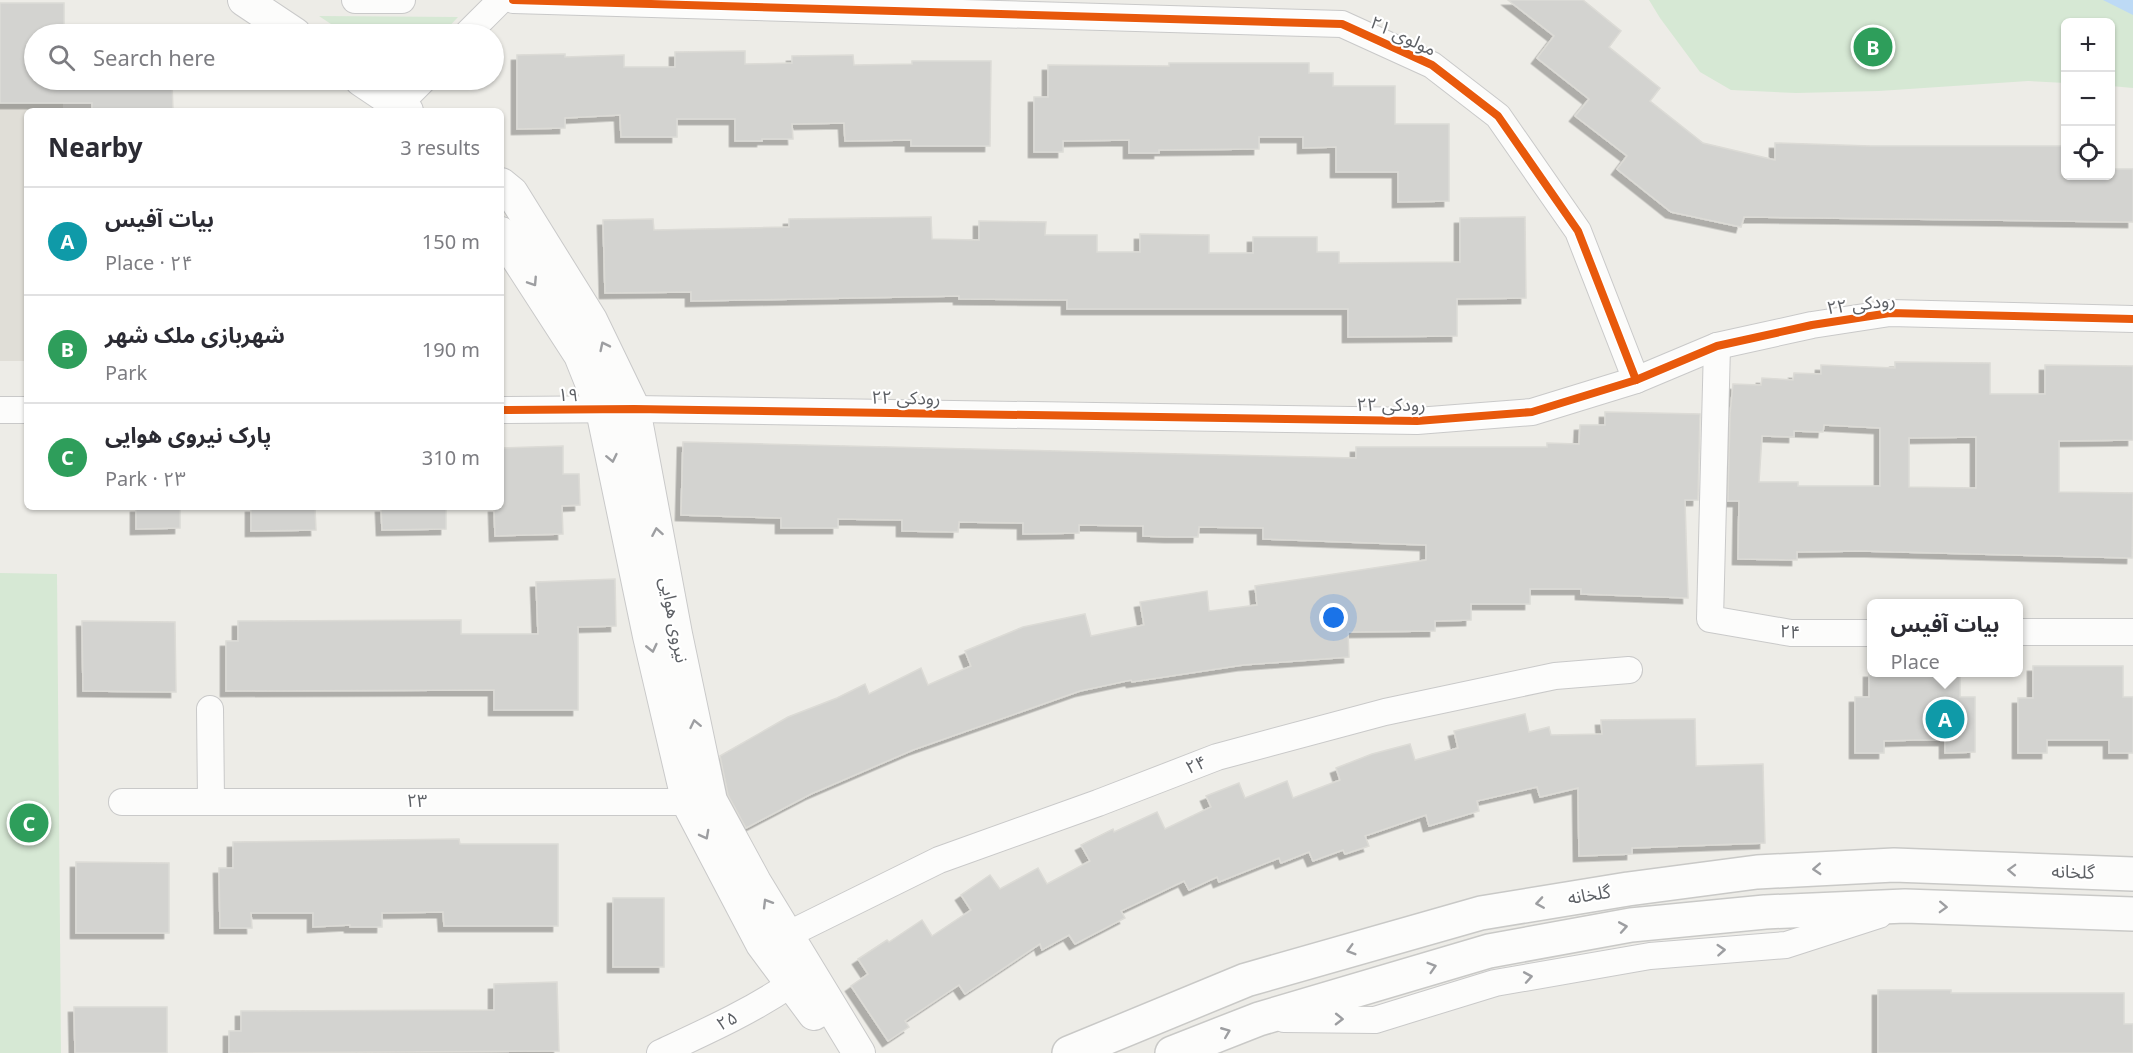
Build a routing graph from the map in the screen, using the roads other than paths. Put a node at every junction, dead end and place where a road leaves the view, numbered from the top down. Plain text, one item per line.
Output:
1 (244, 0) edge
2 (355, 0) edge
3 (402, 0) edge
4 (501, 0) edge
5 (513, 0) edge
6 (280, 24) edge
7 (477, 24) edge
8 (376, 90) edge
9 (416, 90) edge
10 (403, 108) edge
11 (504, 186) edge
12 (504, 238) edge
13 (2133, 319) edge
14 (1717, 346) junction
15 (1636, 380) junction
16 (634, 409) junction
17 (0, 410) edge
18 (24, 410) edge
19 (504, 410) edge
20 (602, 410) junction
21 (2133, 632) edge
22 (1867, 633) edge
23 (2023, 633) edge
24 (1629, 670) dead end
25 (210, 709) dead end
26 (211, 800) junction
27 (122, 802) dead end
28 (700, 802) junction
29 (2133, 874) edge
30 (2133, 914) edge
31 (775, 940) junction
32 (791, 984) junction
33 (660, 1053) edge
34 (838, 1053) edge
35 (859, 1053) edge
36 (1069, 1053) edge
37 (1172, 1053) edge

1 - 6 street
2 - 3 street
4 - 7 street
5 - 15 street, مولوی ۲۱
8 - 10 street
9 - 10 street
16 -> 11 street, نیروی هوایی
12 -> 20 street, نیروی هوایی
13 - 14 street, رودکی ۲۲
14 - 15 street, رودکی ۲۲
14 - 22 street, ۲۴
15 - 16 street, رودکی ۲۲
16 - 20 street, ۱۹
28 -> 16 street, نیروی هوایی
17 - 18 street
19 - 20 street, ۱۹
20 -> 28 street, نیروی هوایی
21 - 23 street
24 - 31 street, ۲۴
25 - 26 street
26 - 27 street, ۲۳
26 - 28 street, ۲۳
28 - 31 street, نیروی هوایی
29 -> 36 main road, گلخانه
37 -> 30 main road, گلخانه
31 - 32 street, نیروی هوایی
31 - 35 street, نیروی هوایی
32 - 33 street, ۲۵
32 - 34 street, نیروی هوایی

